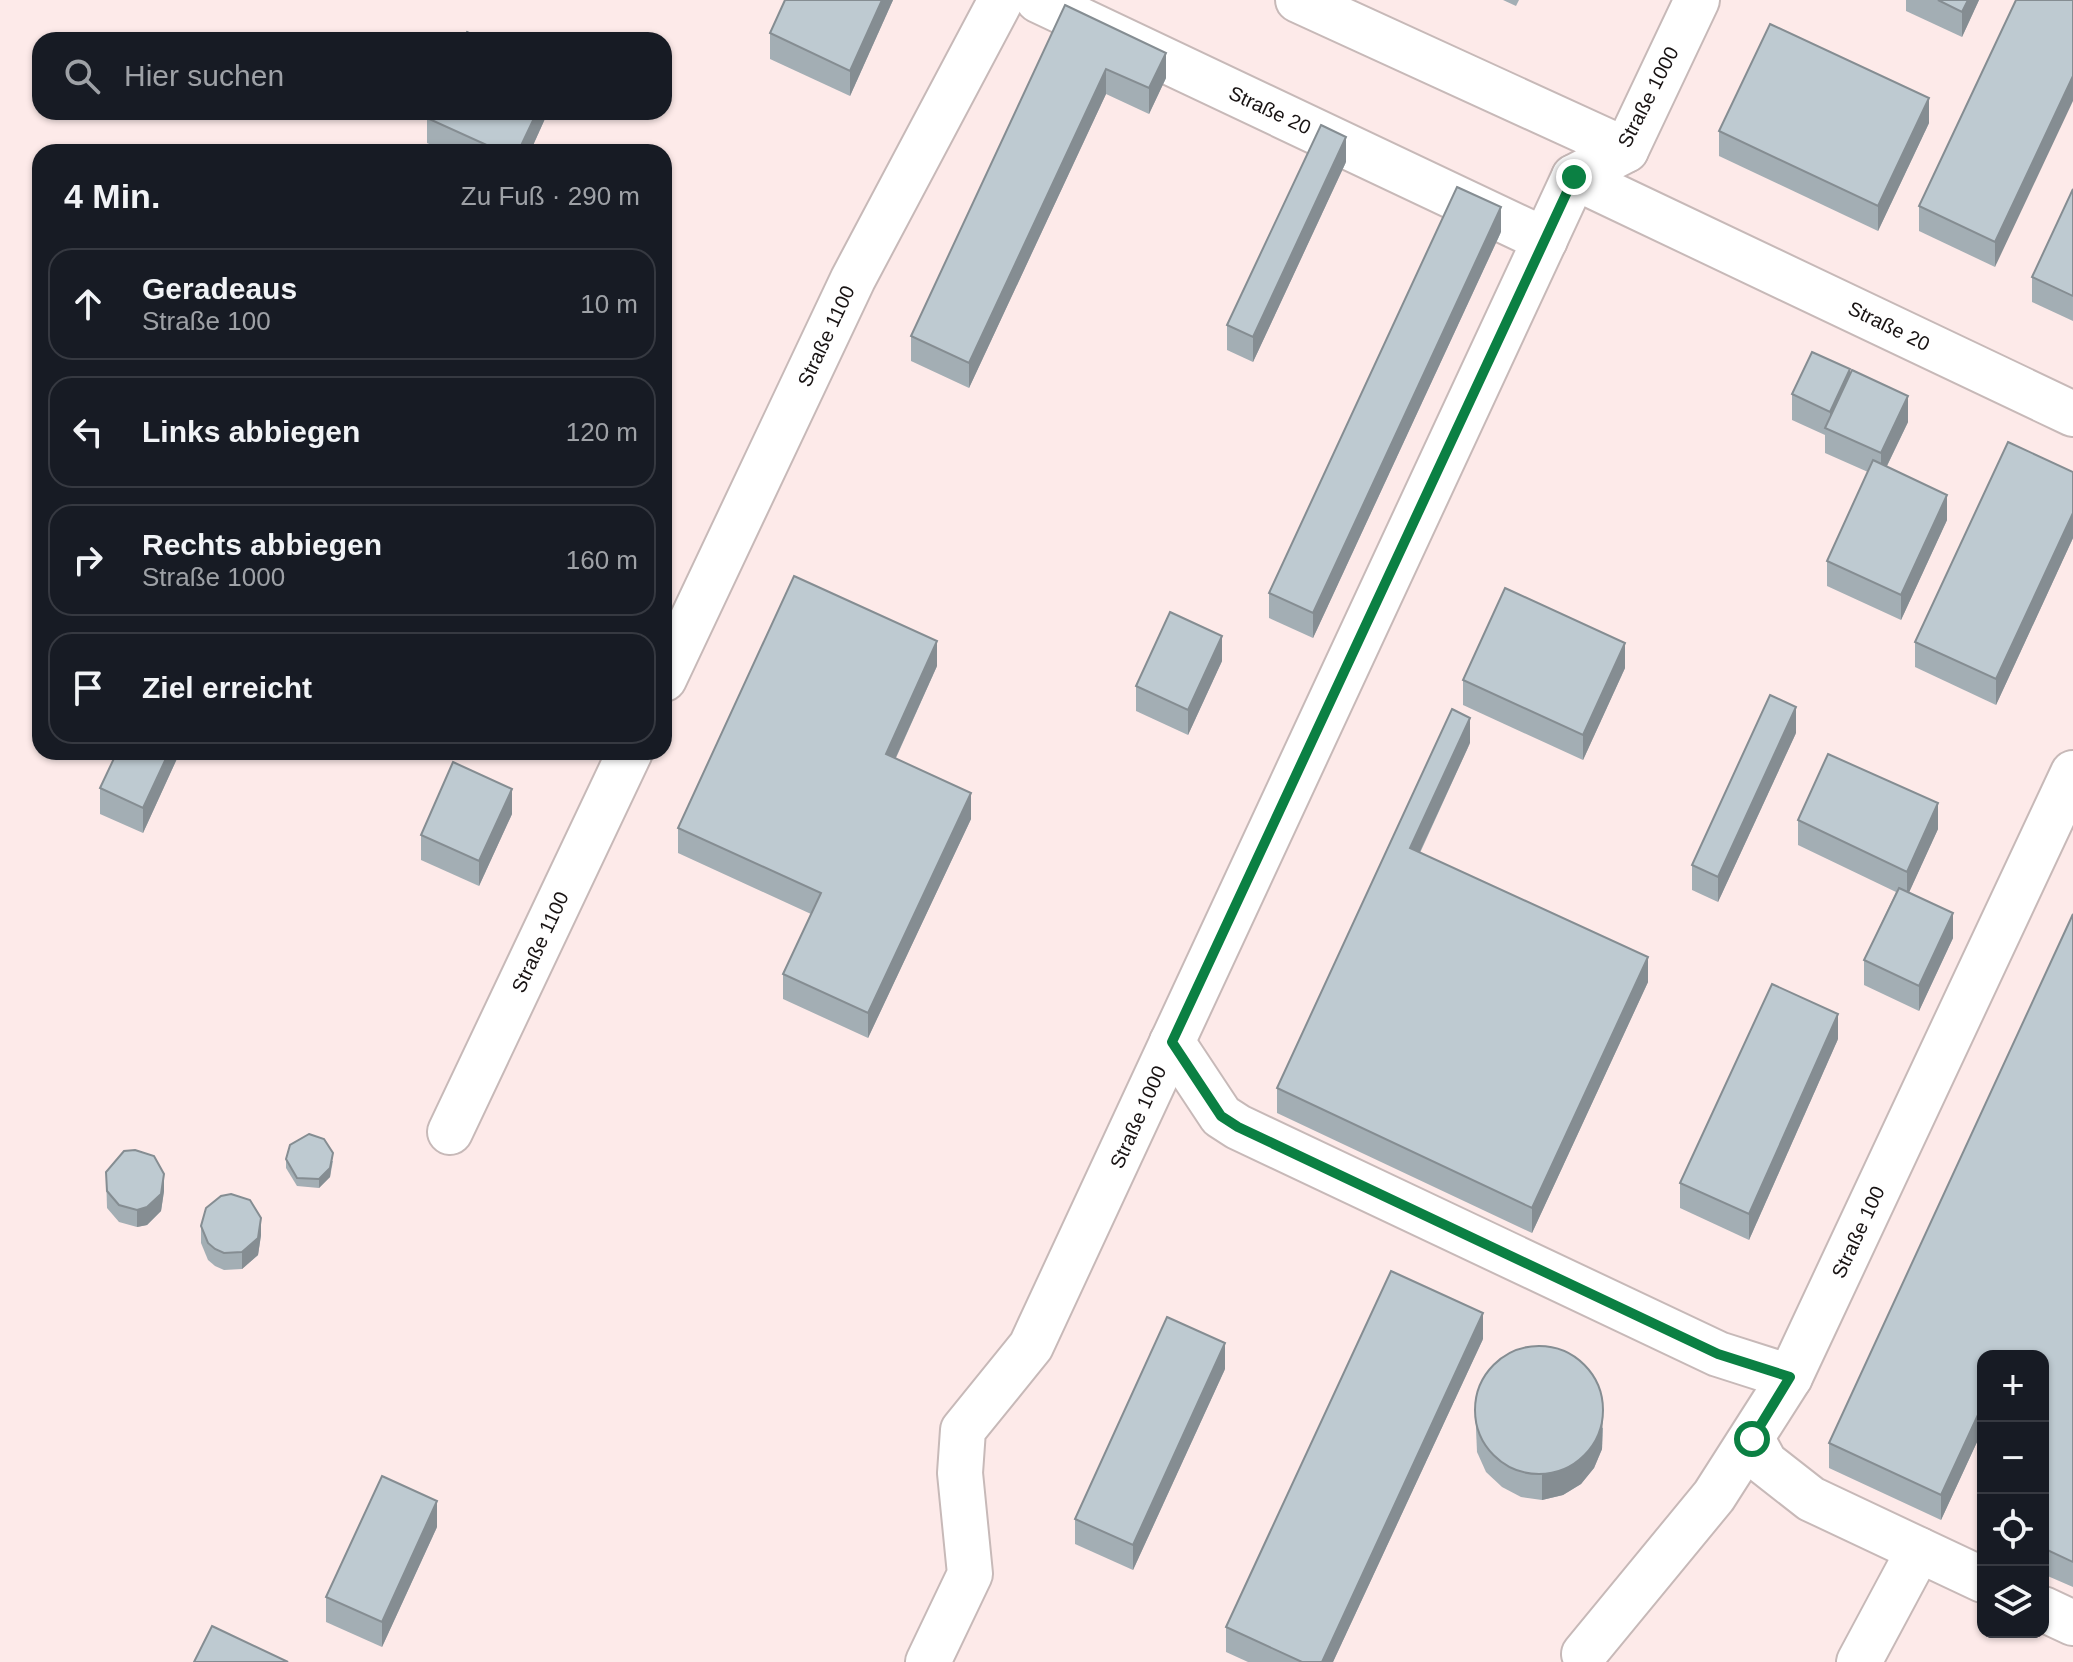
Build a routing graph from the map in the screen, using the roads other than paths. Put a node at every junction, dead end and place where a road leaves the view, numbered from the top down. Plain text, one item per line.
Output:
1 (1001, 0) edge
2 (1038, 0) edge
3 (1298, 0) edge
4 (1697, 0) edge
5 (1626, 150) junction
6 (1574, 177) junction
7 (1545, 240) junction
8 (2073, 414) edge
9 (672, 662) edge
10 (626, 760) edge
11 (2073, 773) edge
12 (1172, 1042) junction
13 (450, 1132) dead end
14 (1790, 1377) junction
15 (1752, 1439) junction
16 (1919, 1550) junction
17 (1977, 1577) edge
18 (2049, 1612) edge
19 (2073, 1623) edge
20 (1602, 1658) edge
21 (928, 1662) edge
22 (1859, 1662) edge

1 - 9 street, Straße 1100
2 - 7 street, Straße 20
3 - 5 street
4 - 5 street, Straße 1000
5 - 6 street, Straße 1000
6 - 7 street, Straße 1000
6 - 8 street, Straße 20
7 - 12 street, Straße 1000
10 - 13 street, Straße 1100
11 - 14 street, Straße 100
12 - 14 street
12 - 21 street, Straße 1000
14 - 15 street, Straße 100
15 - 16 street
15 - 20 street, Straße 100
16 - 17 street
16 - 22 street
18 - 19 street

